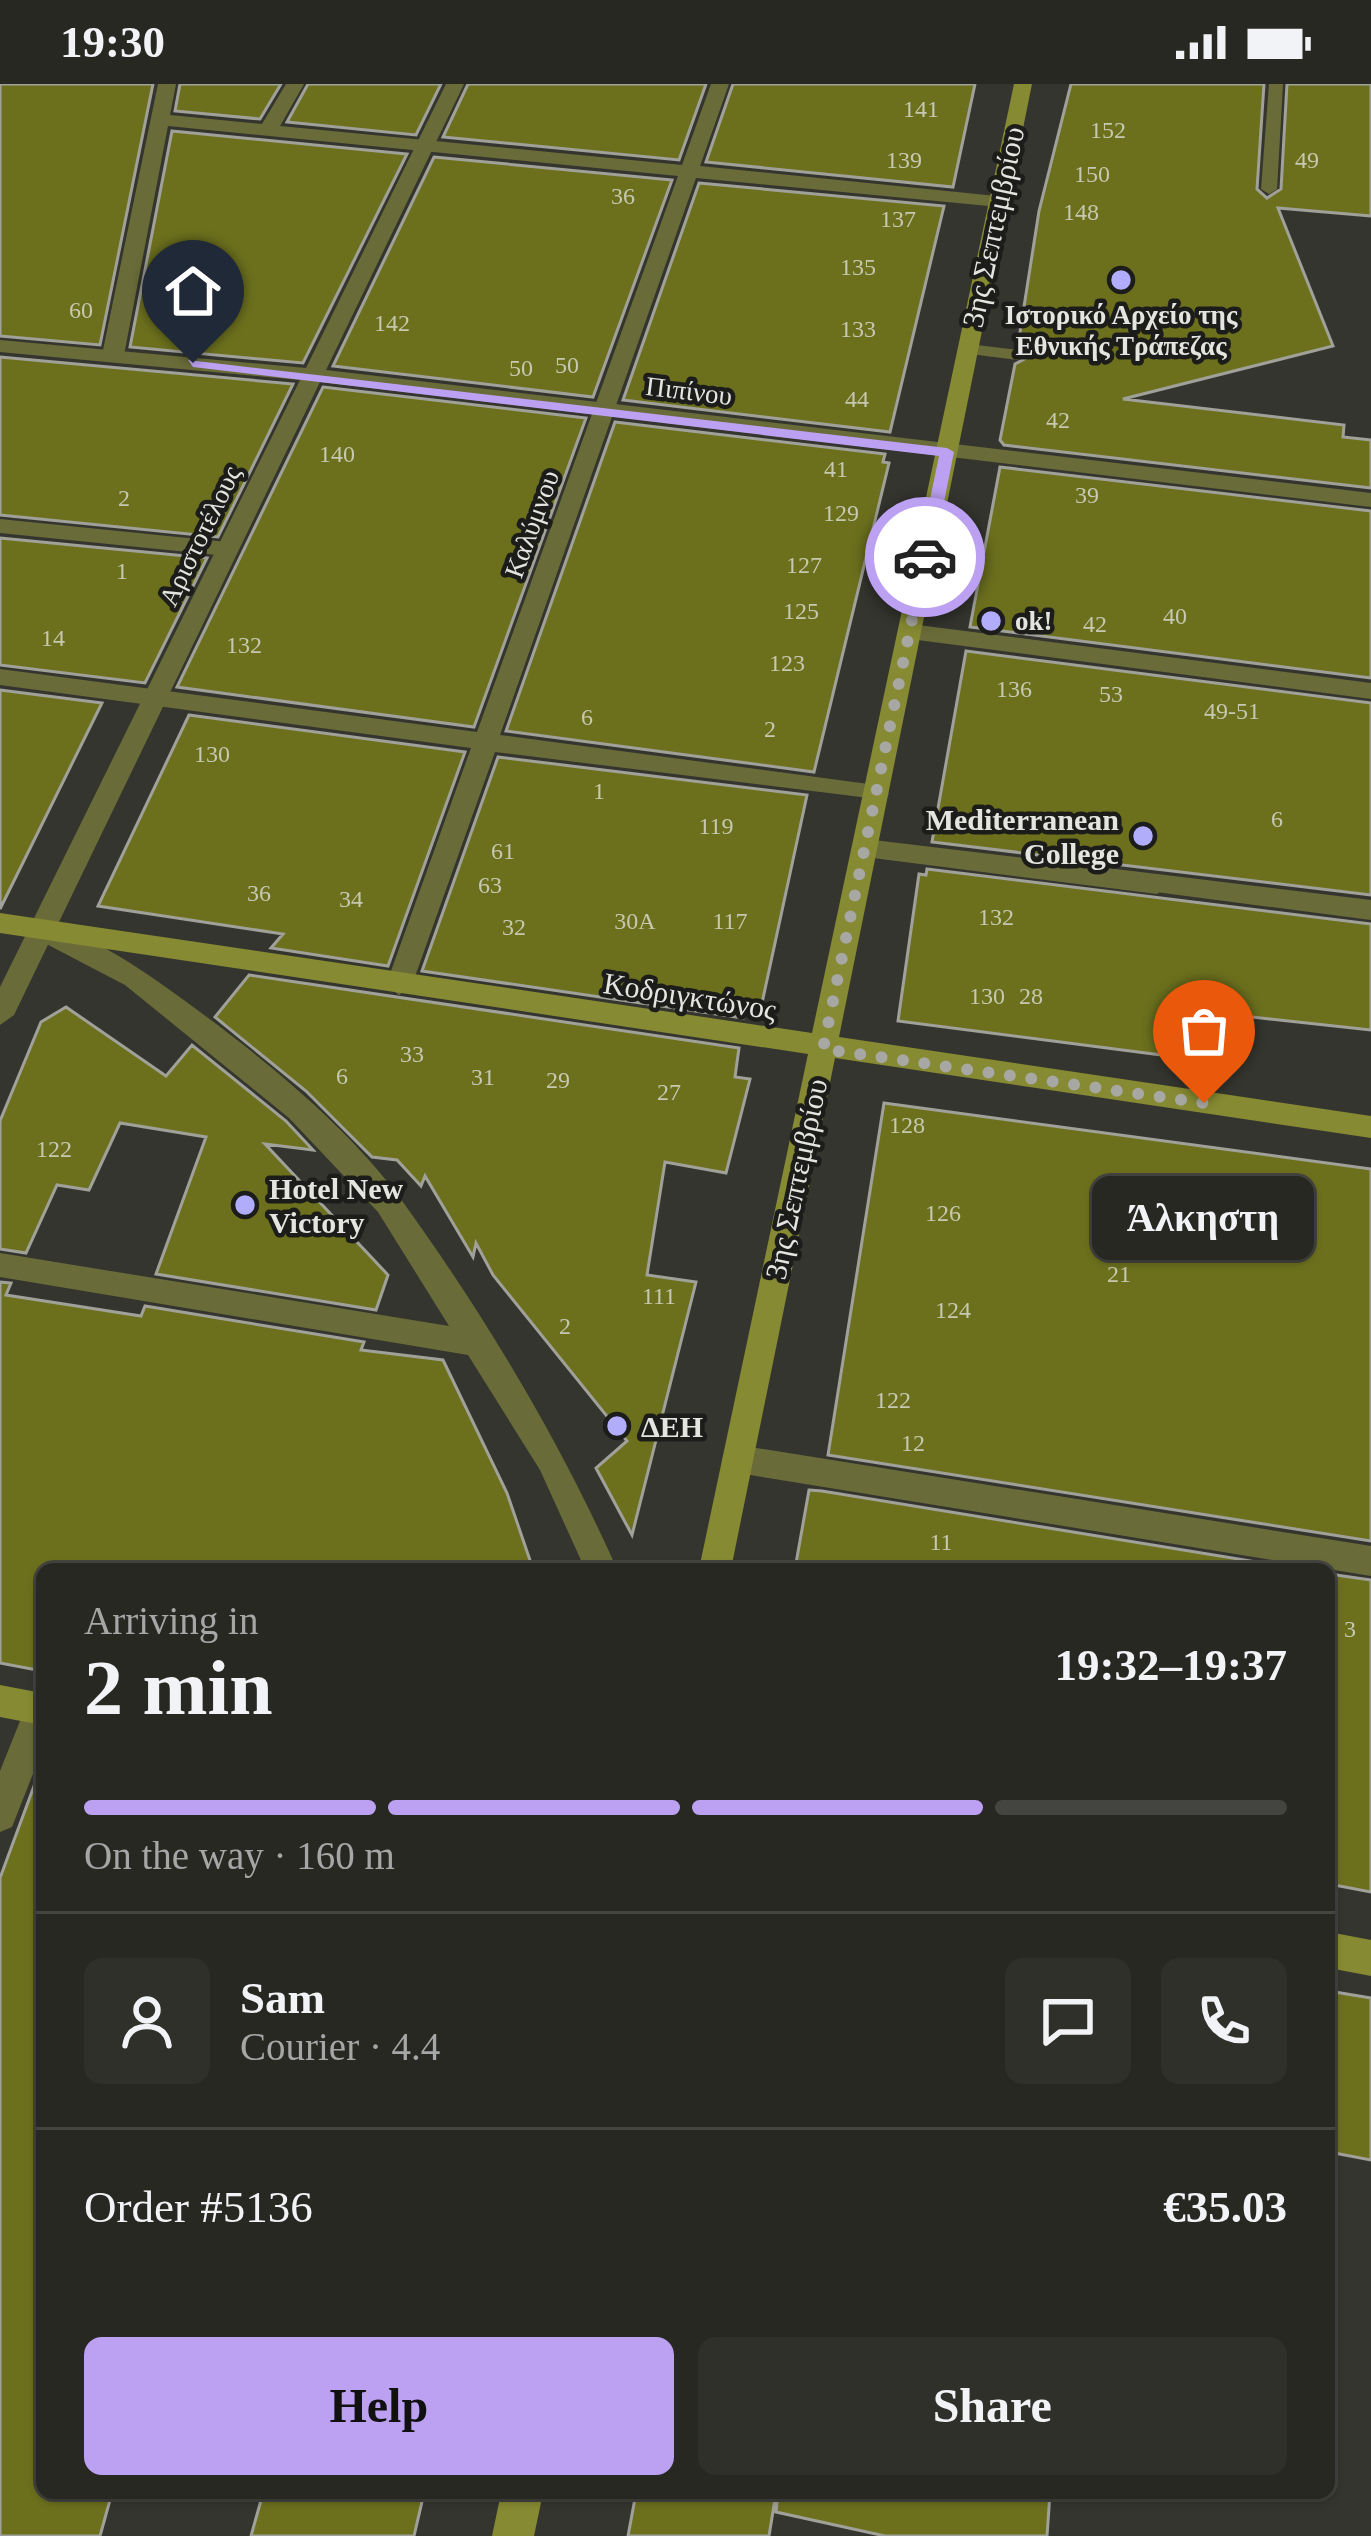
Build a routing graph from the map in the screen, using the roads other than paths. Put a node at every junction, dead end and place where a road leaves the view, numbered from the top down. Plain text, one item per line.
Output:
1 (167, 84) edge
2 (296, 84) edge
3 (454, 84) edge
4 (720, 84) edge
5 (1023, 84) edge
6 (1276, 84) edge
7 (160, 120) junction
8 (268, 130) junction
9 (424, 146) junction
10 (689, 171) junction
11 (1269, 189) dead end
12 (999, 201) junction
13 (0, 346) edge
14 (968, 349) junction
15 (113, 355) junction
16 (1018, 355) dead end
17 (312, 375) junction
18 (604, 411) junction
19 (947, 452) junction
20 (1371, 500) edge
21 (0, 526) edge
22 (227, 549) junction
23 (910, 632) junction
24 (0, 677) edge
25 (1371, 692) edge
26 (154, 699) junction
27 (485, 744) junction
28 (876, 794) junction
29 (865, 848) junction
30 (1371, 910) edge
31 (0, 923) edge
32 (42, 930) junction
33 (399, 985) junction
34 (0, 1015) edge
35 (823, 1049) junction
36 (1371, 1126) edge
37 (0, 1265) edge
38 (475, 1343) junction
39 (738, 1459) junction
40 (1371, 1561) edge
41 (598, 1563) edge
42 (716, 1563) edge
43 (0, 1701) edge
44 (36, 1720) edge
45 (36, 1724) edge
46 (0, 1815) edge
47 (1335, 1951) edge
48 (1371, 1958) edge
49 (521, 2499) edge
50 (513, 2536) edge

1 - 7 street
2 - 8 street
3 - 9 street, Αριστοτέλους
4 - 10 street, Καλύμνου
5 - 12 main road, 3ης Σεπτεμβρίου
6 - 11 lane
7 - 8 street
7 - 15 street
8 - 9 street
9 - 10 street
9 - 17 street, Αριστοτέλους
10 - 12 street
10 - 18 street, Καλύμνου
12 - 14 main road, 3ης Σεπτεμβρίου
13 - 15 street, Πιπίνου
14 - 16 lane
14 - 19 main road, 3ης Σεπτεμβρίου
15 - 17 street, Πιπίνου
17 - 18 street, Πιπίνου
17 - 22 street, Αριστοτέλους
18 - 19 street, Πιπίνου
18 - 27 street, Καλύμνου
19 - 20 street, Πιπίνου
19 - 23 main road, 3ης Σεπτεμβρίου
21 - 22 street
22 - 26 street, Αριστοτέλους
23 - 25 street
23 - 28 main road, 3ης Σεπτεμβρίου
24 - 26 street
26 - 27 street
26 - 32 street, Αριστοτέλους
27 - 28 street
27 - 33 street, Καλύμνου
28 - 29 main road, 3ης Σεπτεμβρίου
29 - 30 street
29 - 35 main road, 3ης Σεπτεμβρίου
31 - 32 main road, Κοδριγκτώνος
32 - 33 main road, Κοδριγκτώνος
32 - 34 street, Αριστοτέλους
32 - 38 street
33 - 35 main road, Κοδριγκτώνος
35 - 36 main road, Κοδριγκτώνος
35 - 39 main road, 3ης Σεπτεμβρίου
37 - 38 street
38 - 41 street
39 - 40 street
39 - 42 main road, 3ης Σεπτεμβρίου
43 - 44 main road
45 - 46 street
47 - 48 main road
49 - 50 main road

